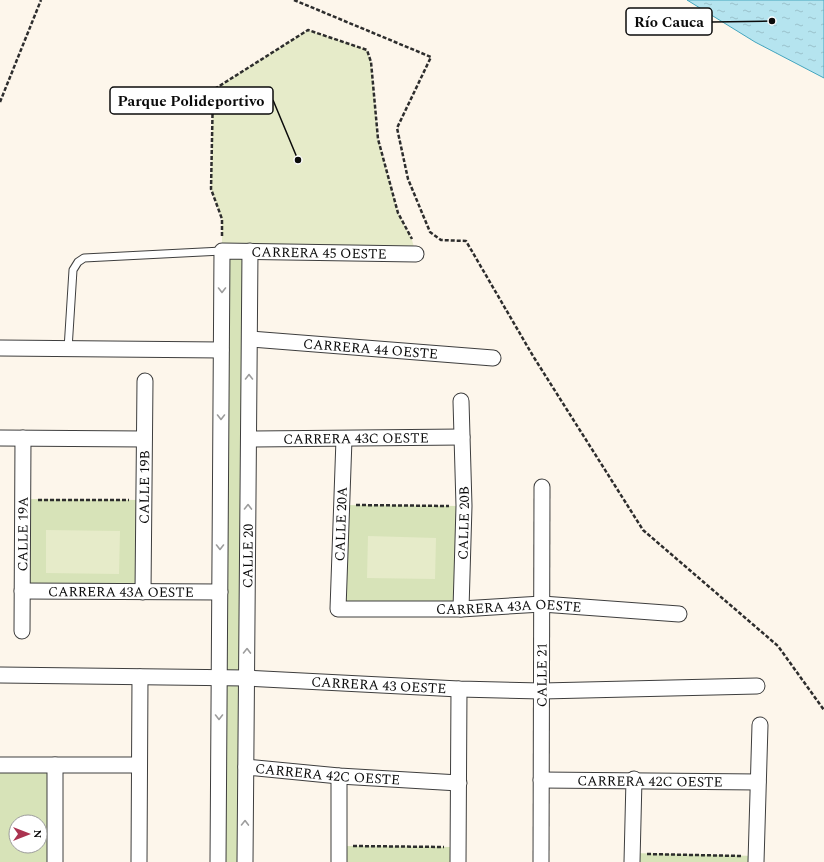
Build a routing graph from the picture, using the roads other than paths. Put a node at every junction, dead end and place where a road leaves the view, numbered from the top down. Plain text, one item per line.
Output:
1 (222, 251) junction
2 (250, 251) junction
3 (416, 254) road end
4 (250, 339) junction
5 (0, 348) edge
6 (68, 349) junction
7 (221, 350) junction
8 (492, 358) dead end
9 (145, 381) dead end
10 (461, 401) dead end
11 (462, 437) junction
12 (0, 438) edge
13 (23, 438) junction
14 (344, 438) junction
15 (144, 439) junction
16 (249, 439) junction
17 (542, 487) dead end
18 (22, 591) junction
19 (143, 592) junction
20 (220, 592) junction
21 (542, 604) junction
22 (338, 609) joint
23 (460, 609) junction
24 (679, 614) dead end
25 (22, 630) dead end
26 (0, 674) edge
27 (140, 677) junction
28 (219, 678) junction
29 (246, 678) junction
30 (757, 686) dead end
31 (459, 689) junction
32 (542, 691) junction
33 (760, 726) dead end
34 (0, 765) edge
35 (55, 765) junction
36 (140, 766) junction
37 (246, 767) junction
38 (339, 776) junction
39 (634, 779) junction
40 (541, 780) junction
41 (758, 782) junction
42 (459, 783) junction
43 (632, 858) edge
44 (756, 859) edge
45 (55, 862) edge
46 (139, 862) edge
47 (218, 862) edge
48 (245, 862) edge
49 (339, 862) edge
50 (458, 862) edge
51 (541, 862) edge

1 - 2 street, CARRERA 45 OESTE
1 - 6 lane
1 -> 7 street, CALLE 20
2 - 3 street, CARRERA 45 OESTE
2 - 4 street, CALLE 20
4 - 8 street, CARRERA 44 OESTE
16 -> 4 street, CALLE 20
5 - 6 street
6 - 7 street
7 -> 20 street, CALLE 20
9 - 15 street, CALLE 19B
10 - 11 street, CALLE 20B
11 - 14 street, CARRERA 43C OESTE
11 - 23 street, CALLE 20B
12 - 13 street
13 - 15 street
13 - 18 street, CALLE 19A
14 - 16 street, CARRERA 43C OESTE
14 - 22 street, CALLE 20A
15 - 19 street, CALLE 19B
29 -> 16 street, CALLE 20
17 - 21 street, CALLE 21
18 - 19 street, CARRERA 43A OESTE
18 - 25 street, CALLE 19A
19 - 20 street, CARRERA 43A OESTE
20 - 28 street, CALLE 20
21 - 23 street, CARRERA 43A OESTE
21 - 24 street, CARRERA 43A OESTE
21 - 32 street, CALLE 21
22 - 23 street, CARRERA 43A OESTE
26 - 27 street, CARRERA 43 OESTE
27 - 28 street, CARRERA 43 OESTE
27 - 36 street
28 - 29 street, CARRERA 43 OESTE
28 -> 47 street, CALLE 20
29 - 31 street, CARRERA 43 OESTE
29 - 37 street, CALLE 20
30 - 32 street, CARRERA 43 OESTE
31 - 32 street, CARRERA 43 OESTE
31 - 42 street
32 - 40 street, CALLE 21
33 - 41 street
34 - 35 street
35 - 36 street
35 - 45 street
36 - 46 street
37 - 38 street, CARRERA 42C OESTE
48 -> 37 street, CALLE 20
38 - 42 street, CARRERA 42C OESTE
38 - 49 street
39 - 40 street, CARRERA 42C OESTE
39 - 41 street, CARRERA 42C OESTE
39 - 43 street
40 - 51 street, CALLE 21
41 - 44 street
42 - 50 street

